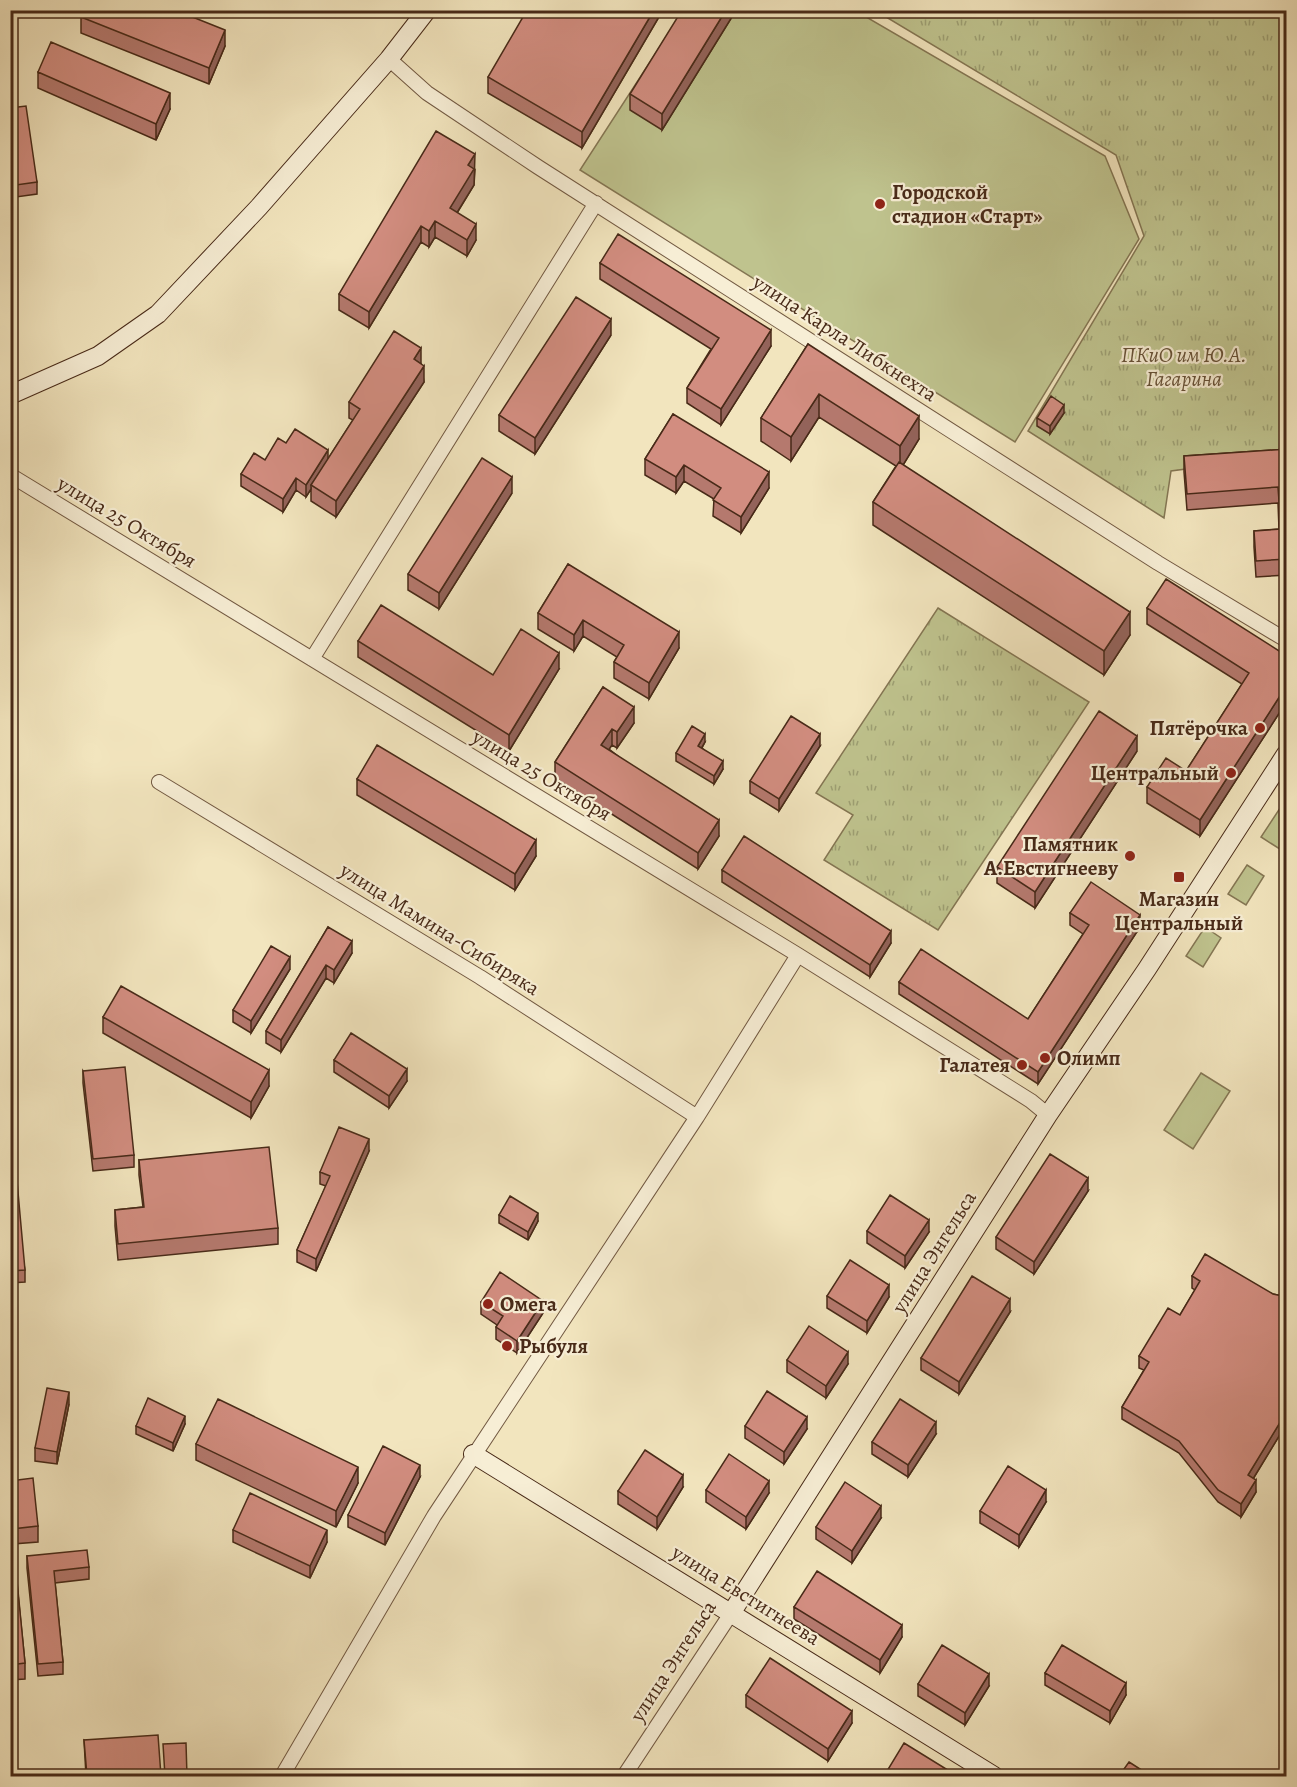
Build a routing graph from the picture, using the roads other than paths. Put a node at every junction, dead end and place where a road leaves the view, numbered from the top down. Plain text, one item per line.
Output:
1 (427, 10) edge
2 (389, 59) junction
3 (596, 203) junction
4 (10, 395) edge
5 (10, 475) edge
6 (1287, 640) edge
7 (312, 659) junction
8 (1287, 754) edge
9 (159, 782) dead end
10 (798, 955) junction
11 (1048, 1115) junction
12 (697, 1117) junction
13 (473, 1454) junction
14 (732, 1612) junction
15 (282, 1776) edge
16 (624, 1776) edge
17 (994, 1776) edge

1 - 2 main road
2 - 3 street, улица Карла Либкнехта
2 - 4 main road
3 - 6 street, улица Карла Либкнехта
3 - 7 street
5 - 7 street, улица 25 Октября
7 - 10 street, улица 25 Октября
8 - 11 main road, улица Энгельса
9 - 12 street, улица Мамина-Сибиряка
10 - 11 street, улица 25 Октября
10 - 12 street
11 - 14 main road, улица Энгельса
12 - 13 street
13 - 14 main road, улица Евстигнеева
13 - 15 street
14 - 16 street, улица Энгельса
14 - 17 main road, улица Евстигнеева

